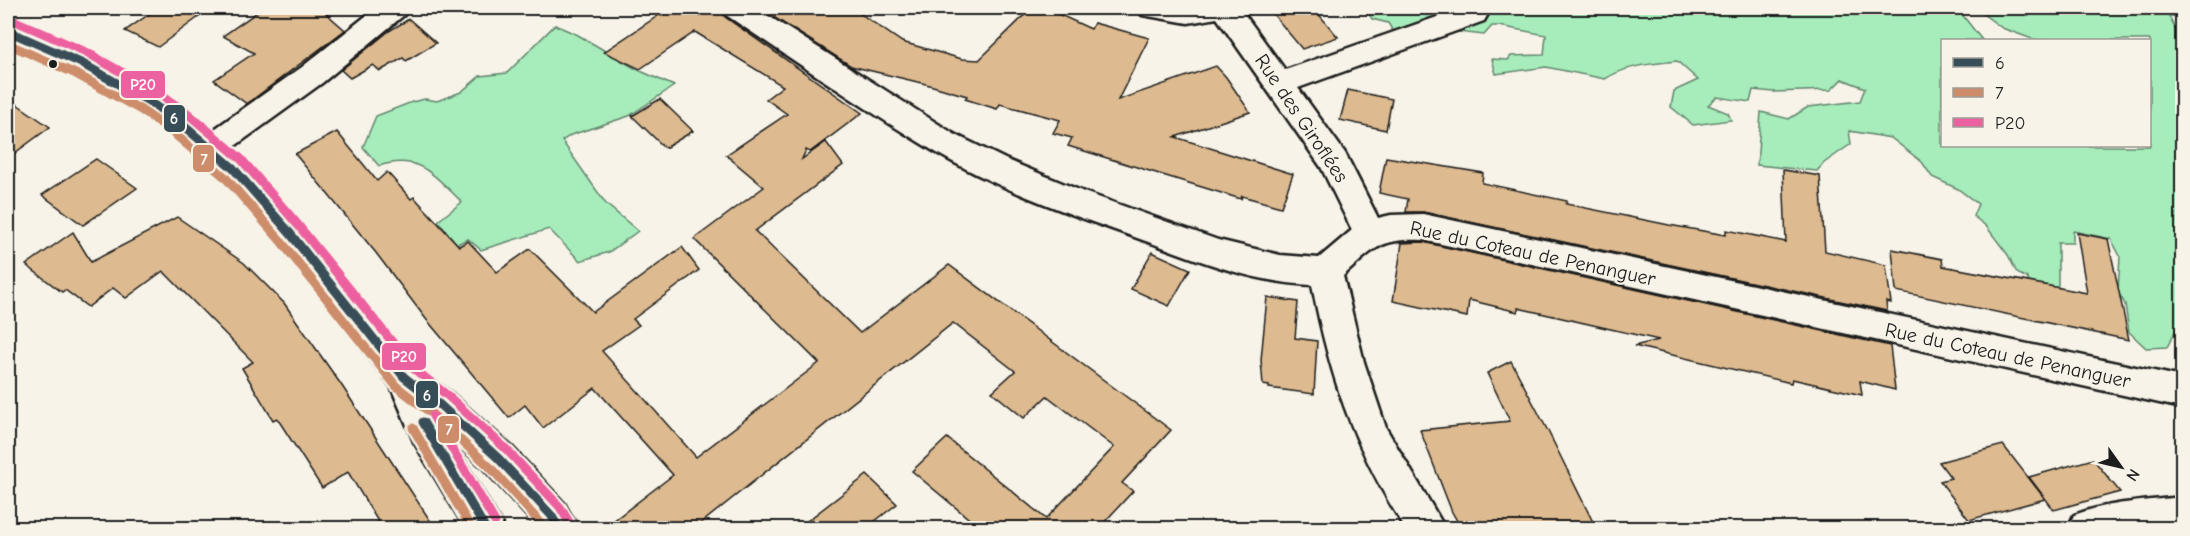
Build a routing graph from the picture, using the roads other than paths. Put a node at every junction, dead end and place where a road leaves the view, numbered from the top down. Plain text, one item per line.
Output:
1 (394, 8) edge
2 (736, 8) edge
3 (1152, 8) edge
4 (1217, 8) edge
5 (1225, 8) edge
6 (1474, 14) dead end
7 (8, 31) edge
8 (1280, 83) junction
9 (210, 148) junction
10 (1370, 233) junction
11 (1326, 272) junction
12 (404, 377) junction
13 (2182, 393) edge
14 (2182, 515) edge
15 (485, 528) edge
16 (559, 528) edge
17 (1426, 528) edge
18 (2087, 528) edge

1 - 9 street
2 - 11 street
3 - 4 street
5 - 8 street, Rue des Giroflées
6 - 8 street
7 - 9 street
8 - 10 street, Rue des Giroflées
9 - 12 street
10 - 11 street, Rue du Coteau de Penanguer
10 - 13 street, Rue du Coteau de Penanguer
11 - 17 street
12 - 15 street
12 - 16 street
14 - 18 street

